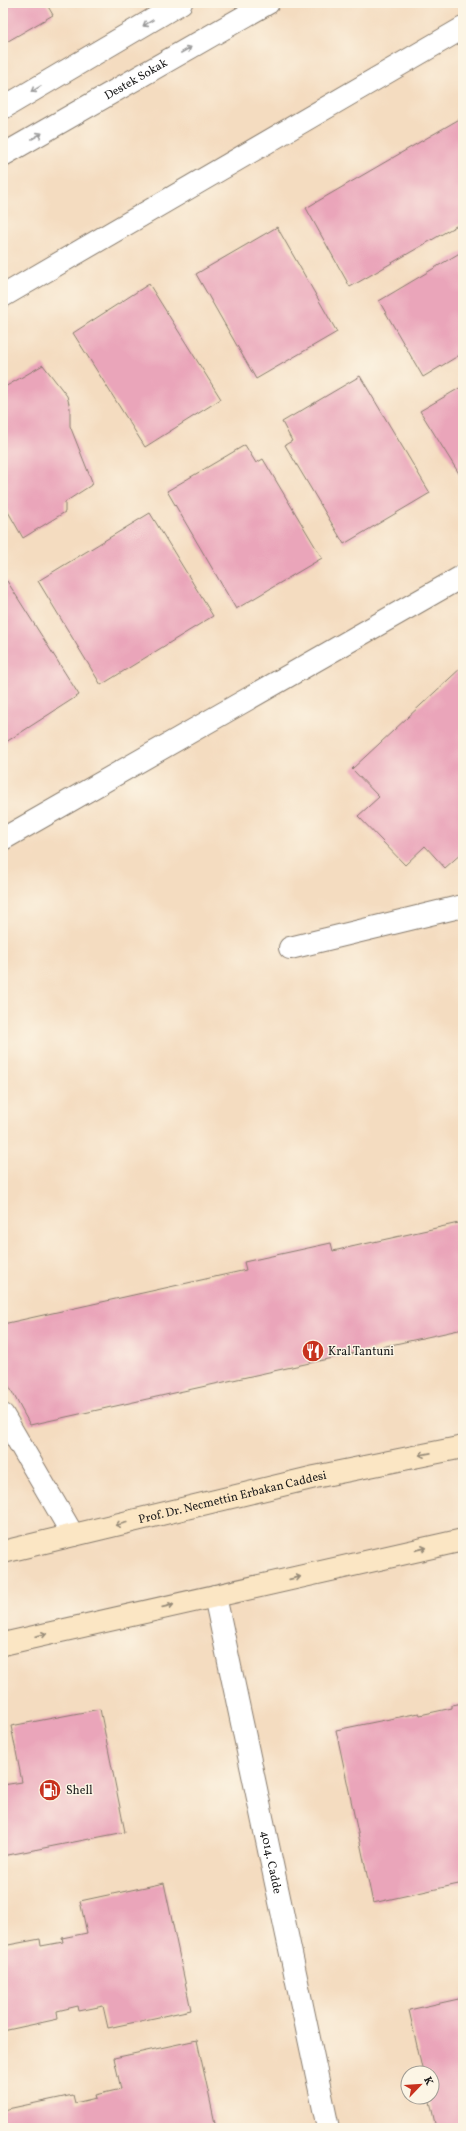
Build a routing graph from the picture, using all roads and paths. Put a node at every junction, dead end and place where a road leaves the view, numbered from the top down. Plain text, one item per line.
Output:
1 (181, 3) edge
2 (268, 3) edge
3 (463, 28) edge
4 (3, 108) edge
5 (3, 156) edge
6 (3, 296) edge
7 (463, 576) edge
8 (3, 839) edge
9 (463, 906) edge
10 (290, 948) dead end
11 (3, 1415) edge
12 (463, 1447) edge
13 (73, 1535) junction
14 (463, 1540) edge
15 (3, 1552) edge
16 (215, 1596) junction
17 (3, 1644) edge
18 (328, 2128) edge

1 -> 4 street
5 -> 2 street, Destek Sokak
3 - 6 street
7 - 8 street
9 - 10 street
11 - 13 street
12 -> 13 main road, Prof. Dr. Necmettin Erbakan Caddesi
13 - 15 main road, Prof. Dr. Necmettin Erbakan Caddesi
16 -> 14 main road
17 -> 16 main road
16 - 18 street, 4014. Cadde

